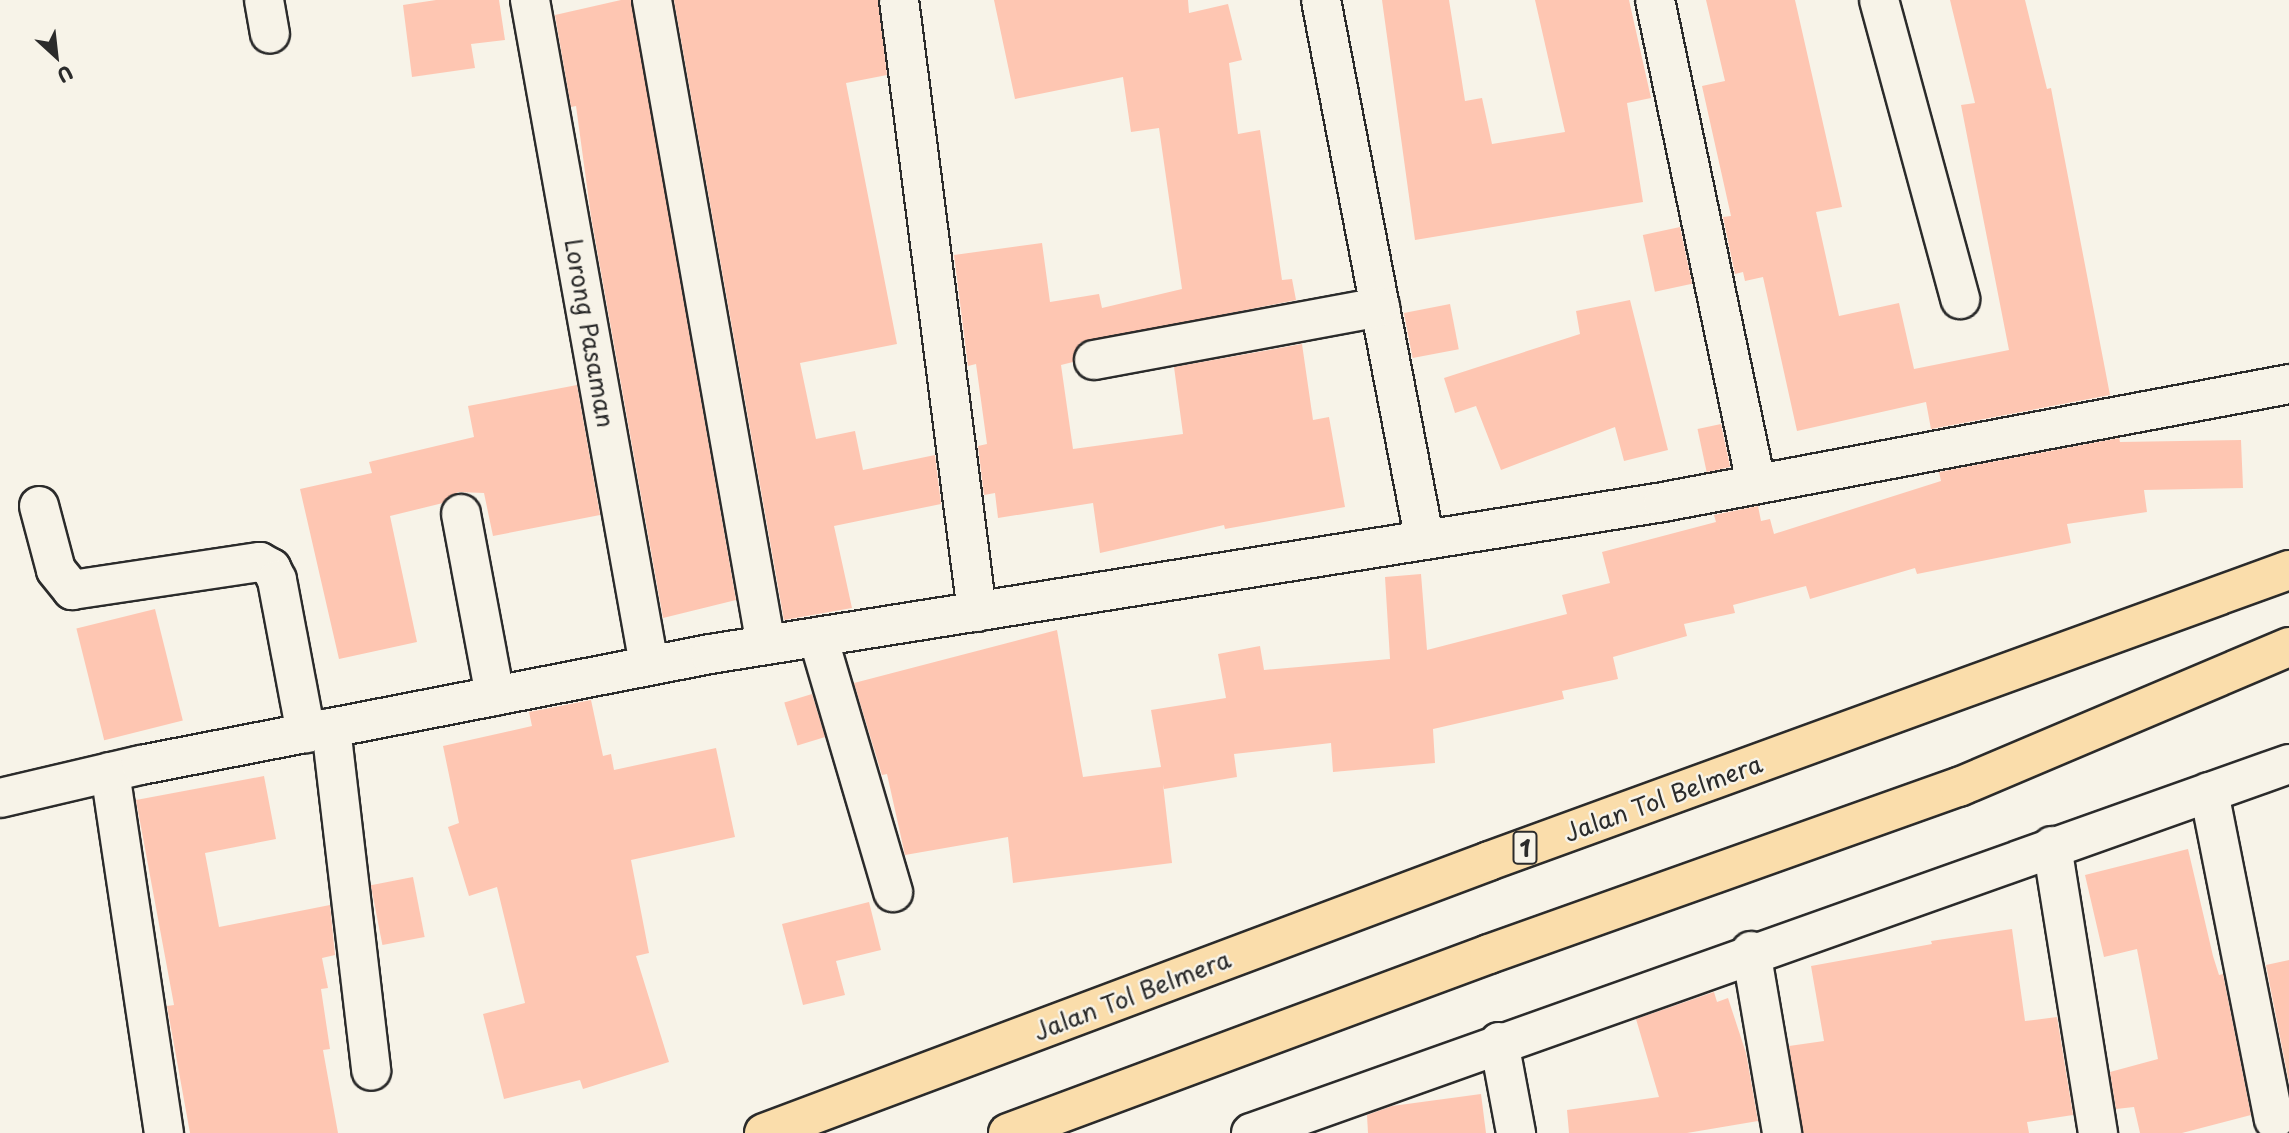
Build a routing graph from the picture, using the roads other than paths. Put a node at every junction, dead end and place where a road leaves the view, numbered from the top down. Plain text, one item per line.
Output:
1 (530, 0) edge
2 (652, 0) edge
3 (899, 0) edge
4 (1321, 0) edge
5 (1655, 0) edge
6 (1879, 0) edge
7 (1960, 299) dead end
8 (1380, 307) junction
9 (1094, 360) dead end
10 (2289, 384) edge
11 (1756, 484) junction
12 (39, 506) dead end
13 (460, 514) dead end
14 (1424, 537) junction
15 (2289, 570) edge
16 (977, 612) junction
17 (818, 637) junction
18 (766, 645) junction
19 (2289, 647) edge
20 (649, 665) junction
21 (495, 696) junction
22 (318, 730) junction
23 (2289, 764) edge
24 (110, 772) junction
25 (2208, 792) junction
26 (0, 798) edge
27 (2052, 846) junction
28 (893, 892) dead end
29 (1751, 951) junction
30 (1500, 1042) junction
31 (370, 1071) dead end
32 (2274, 1120) dead end
33 (164, 1133) edge
34 (764, 1133) edge
35 (1009, 1133) edge
36 (1251, 1133) edge
37 (1516, 1133) edge
38 (1782, 1133) edge
39 (2098, 1133) edge

1 - 20 street, Lorong Pasaman
2 - 18 street
3 - 16 street
4 - 8 street
5 - 11 street
6 - 7 street
8 - 9 street
8 - 14 street
10 - 11 street
11 - 14 street
12 - 22 street
13 - 21 street
14 - 16 street
15 - 34 highway, Jalan Tol Belmera / 1
16 - 17 street
17 - 18 street
17 - 28 street
18 - 20 street
19 - 35 highway
20 - 21 street
21 - 22 street
22 - 24 street
22 - 31 street
23 - 25 street
24 - 26 street
24 - 33 street
25 - 27 street
25 - 32 street
27 - 29 street
27 - 39 street
29 - 30 street
29 - 38 street
30 - 36 street
30 - 37 street

